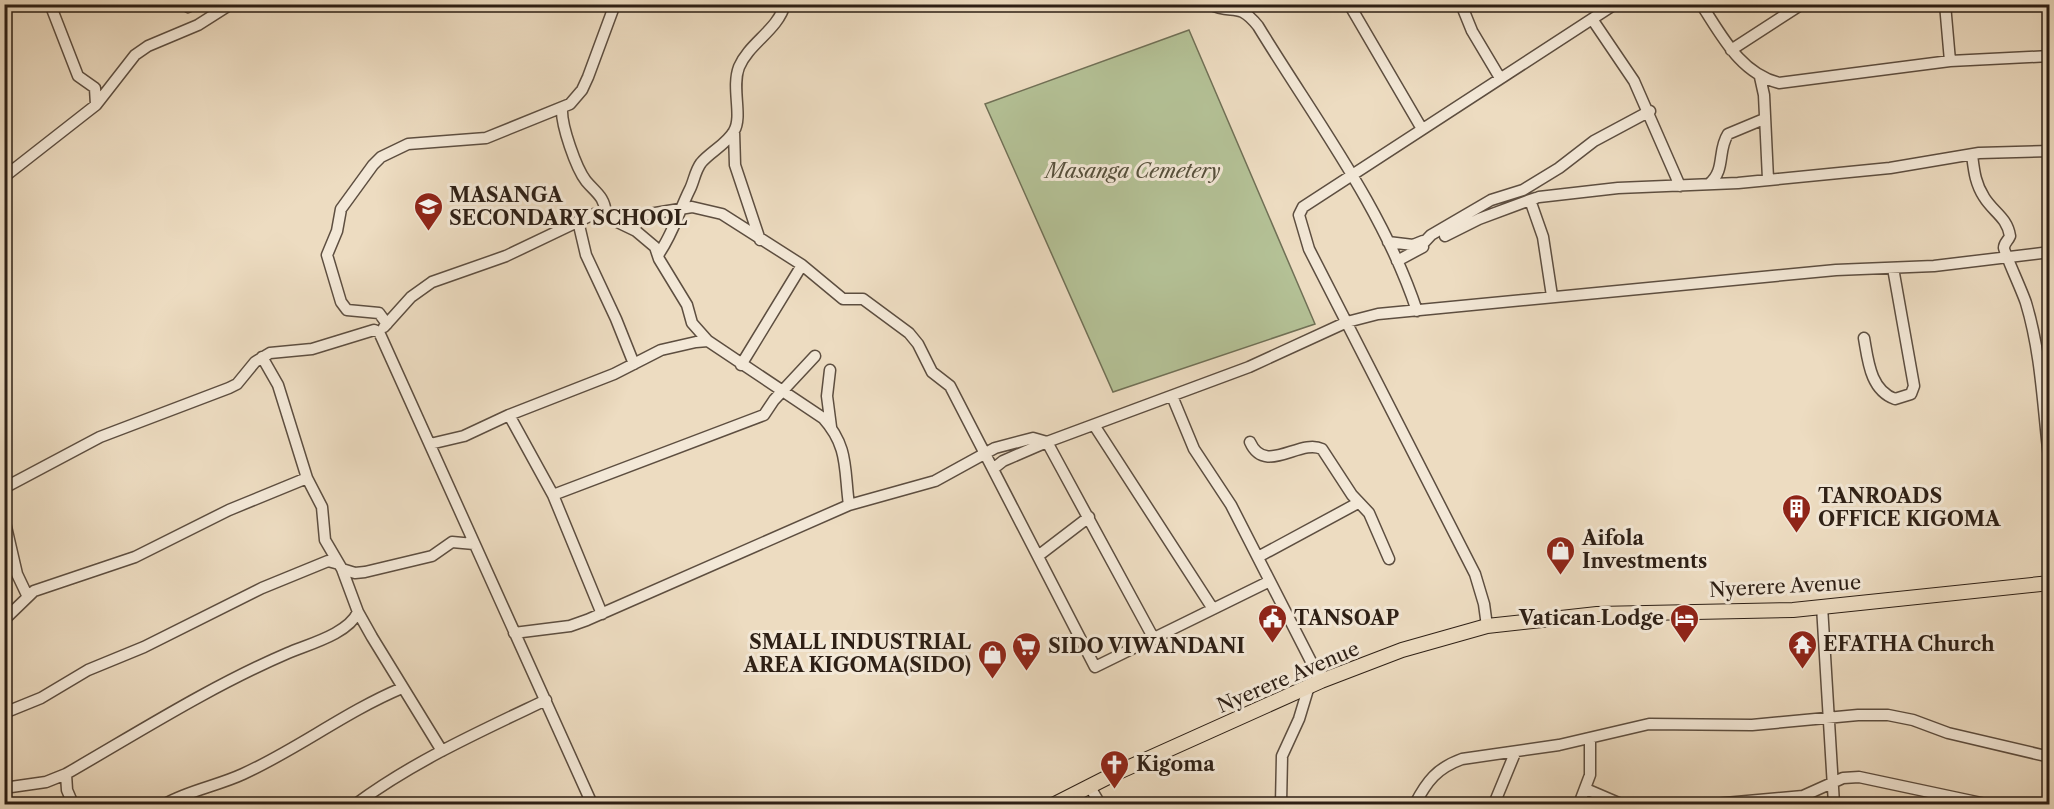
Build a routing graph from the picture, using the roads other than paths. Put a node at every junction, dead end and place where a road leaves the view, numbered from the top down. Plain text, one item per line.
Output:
1 (50, 4) edge
2 (185, 4) edge
3 (193, 4) edge
4 (231, 4) edge
5 (615, 4) edge
6 (785, 4) edge
7 (1209, 4) edge
8 (1349, 4) edge
9 (1461, 4) edge
10 (1615, 4) edge
11 (1701, 4) edge
12 (1802, 4) edge
13 (1945, 4) edge
14 (1592, 19) junction
15 (1731, 50) junction
16 (2049, 56) edge
17 (1950, 61) junction
18 (1760, 76) junction
19 (1500, 78) junction
20 (96, 105) junction
21 (562, 109) junction
22 (1650, 111) junction
23 (548, 113) junction
24 (1764, 119) junction
25 (563, 125) junction
26 (1422, 129) junction
27 (734, 131) junction
28 (2049, 151) edge
29 (1972, 155) junction
30 (1350, 175) junction
31 (4, 177) edge
32 (1768, 179) junction
33 (1709, 184) junction
34 (1680, 186) junction
35 (690, 189) junction
36 (1523, 190) junction
37 (1535, 199) junction
38 (700, 207) junction
39 (679, 208) junction
40 (606, 213) junction
41 (578, 221) junction
42 (1426, 239) junction
43 (760, 240) junction
44 (1388, 242) junction
45 (1417, 250) junction
46 (2049, 252) edge
47 (658, 255) junction
48 (2009, 258) junction
49 (1397, 261) junction
50 (802, 265) junction
51 (1893, 268) junction
52 (1551, 296) junction
53 (1417, 310) junction
54 (1347, 322) junction
55 (383, 328) junction
56 (1864, 338) dead end
57 (708, 341) junction
58 (815, 356) dead end
59 (261, 357) junction
60 (634, 364) junction
61 (741, 365) junction
62 (830, 370) dead end
63 (783, 391) junction
64 (1172, 396) junction
65 (509, 415) junction
66 (1094, 425) junction
67 (831, 427) junction
68 (1047, 442) junction
69 (1250, 442) dead end
70 (430, 444) junction
71 (985, 453) junction
72 (2049, 466) edge
73 (993, 469) junction
74 (307, 478) junction
75 (5, 490) edge
76 (553, 495) junction
77 (1358, 503) junction
78 (849, 505) junction
79 (1089, 517) junction
80 (4, 518) edge
81 (474, 544) junction
82 (1038, 556) junction
83 (1258, 557) junction
84 (1389, 559) dead end
85 (340, 567) junction
86 (1268, 582) junction
87 (2049, 583) edge
88 (27, 595) junction
89 (1822, 606) junction
90 (1213, 609) junction
91 (358, 612) junction
92 (602, 614) junction
93 (4, 620) edge
94 (1487, 626) junction
95 (514, 633) junction
96 (1154, 639) junction
97 (1315, 684) junction
98 (402, 688) junction
99 (546, 700) junction
100 (4, 714) edge
101 (1828, 718) junction
102 (1590, 738) junction
103 (442, 751) junction
104 (1515, 753) junction
105 (2049, 757) edge
106 (66, 774) junction
107 (1833, 782) junction
108 (1090, 787) junction
109 (4, 788) edge
110 (1586, 789) junction
111 (73, 804) edge
112 (165, 804) edge
113 (356, 804) edge
114 (592, 804) edge
115 (1055, 804) edge
116 (1101, 804) edge
117 (1281, 804) edge
118 (1415, 804) edge
119 (1494, 804) edge
120 (1579, 804) edge
121 (1621, 804) edge
122 (1714, 804) edge
123 (1834, 804) edge
124 (1986, 804) edge

1 - 20 street
2 - 3 street
4 - 20 street
5 - 21 street
6 - 27 street
7 - 30 street
8 - 26 street
9 - 19 street
10 - 14 street
11 - 15 street
12 - 15 street
13 - 17 street
14 - 19 street
14 - 22 street
15 - 18 street
16 - 17 street
17 - 18 street
18 - 24 street
19 - 26 street
20 - 31 street
21 - 23 street
21 - 25 street
22 - 34 street
22 - 36 street
23 - 25 street
23 - 55 street
24 - 32 street
24 - 33 street
25 - 40 street
26 - 30 street
27 - 35 street
27 - 43 street
28 - 29 street
29 - 32 street
29 - 48 street
30 - 44 street
30 - 54 street
32 - 33 street
33 - 34 street
34 - 37 street
35 - 38 street
35 - 39 street
36 - 37 street
36 - 42 street
37 - 45 street
37 - 52 street
38 - 39 street
38 - 43 street
39 - 40 street
39 - 47 street
40 - 41 street
40 - 47 street
41 - 55 street
41 - 60 street
42 - 44 street
42 - 45 street
43 - 50 street
44 - 49 street
45 - 49 street
46 - 48 street
47 - 57 street
48 - 51 street
48 - 72 street
49 - 53 street
50 - 61 street
50 - 71 street
51 - 52 street
51 - 56 street
52 - 53 street
53 - 54 street
54 - 64 street
54 - 94 street
55 - 59 street
55 - 70 street
57 - 60 street
57 - 61 street
58 - 63 street
59 - 74 street
59 - 75 street
60 - 65 street
61 - 63 street
62 - 67 street
63 - 67 street
63 - 76 street
64 - 66 street
64 - 83 street
65 - 70 street
65 - 76 street
66 - 68 street
66 - 90 street
67 - 78 street
68 - 71 street
68 - 73 street
68 - 79 street
69 - 77 street
70 - 81 street
71 - 73 street
71 - 78 street
73 - 82 street
74 - 85 street
74 - 88 street
76 - 92 street
77 - 83 street
77 - 84 street
78 - 92 street
79 - 82 street
79 - 96 street
80 - 88 street
81 - 85 street
81 - 95 street
82 - 96 street
83 - 86 street
85 - 91 street
85 - 100 street
86 - 90 street
86 - 97 street
87 - 89 main road, Nyerere Avenue
88 - 93 street
89 - 94 main road, Nyerere Avenue
89 - 101 street
90 - 96 street
91 - 98 street
91 - 106 street
92 - 95 street
94 - 97 main road, Nyerere Avenue
95 - 99 street
97 - 108 main road, Nyerere Avenue
97 - 117 street
98 - 103 street
98 - 112 street
99 - 103 street
99 - 114 street
101 - 102 street
101 - 105 street
101 - 107 street
102 - 104 street
102 - 110 street
103 - 113 street
104 - 118 street
104 - 119 street
106 - 109 street
106 - 111 street
107 - 122 street
107 - 123 street
107 - 124 street
108 - 115 main road, Nyerere Avenue
108 - 116 street
110 - 120 street
110 - 121 street

